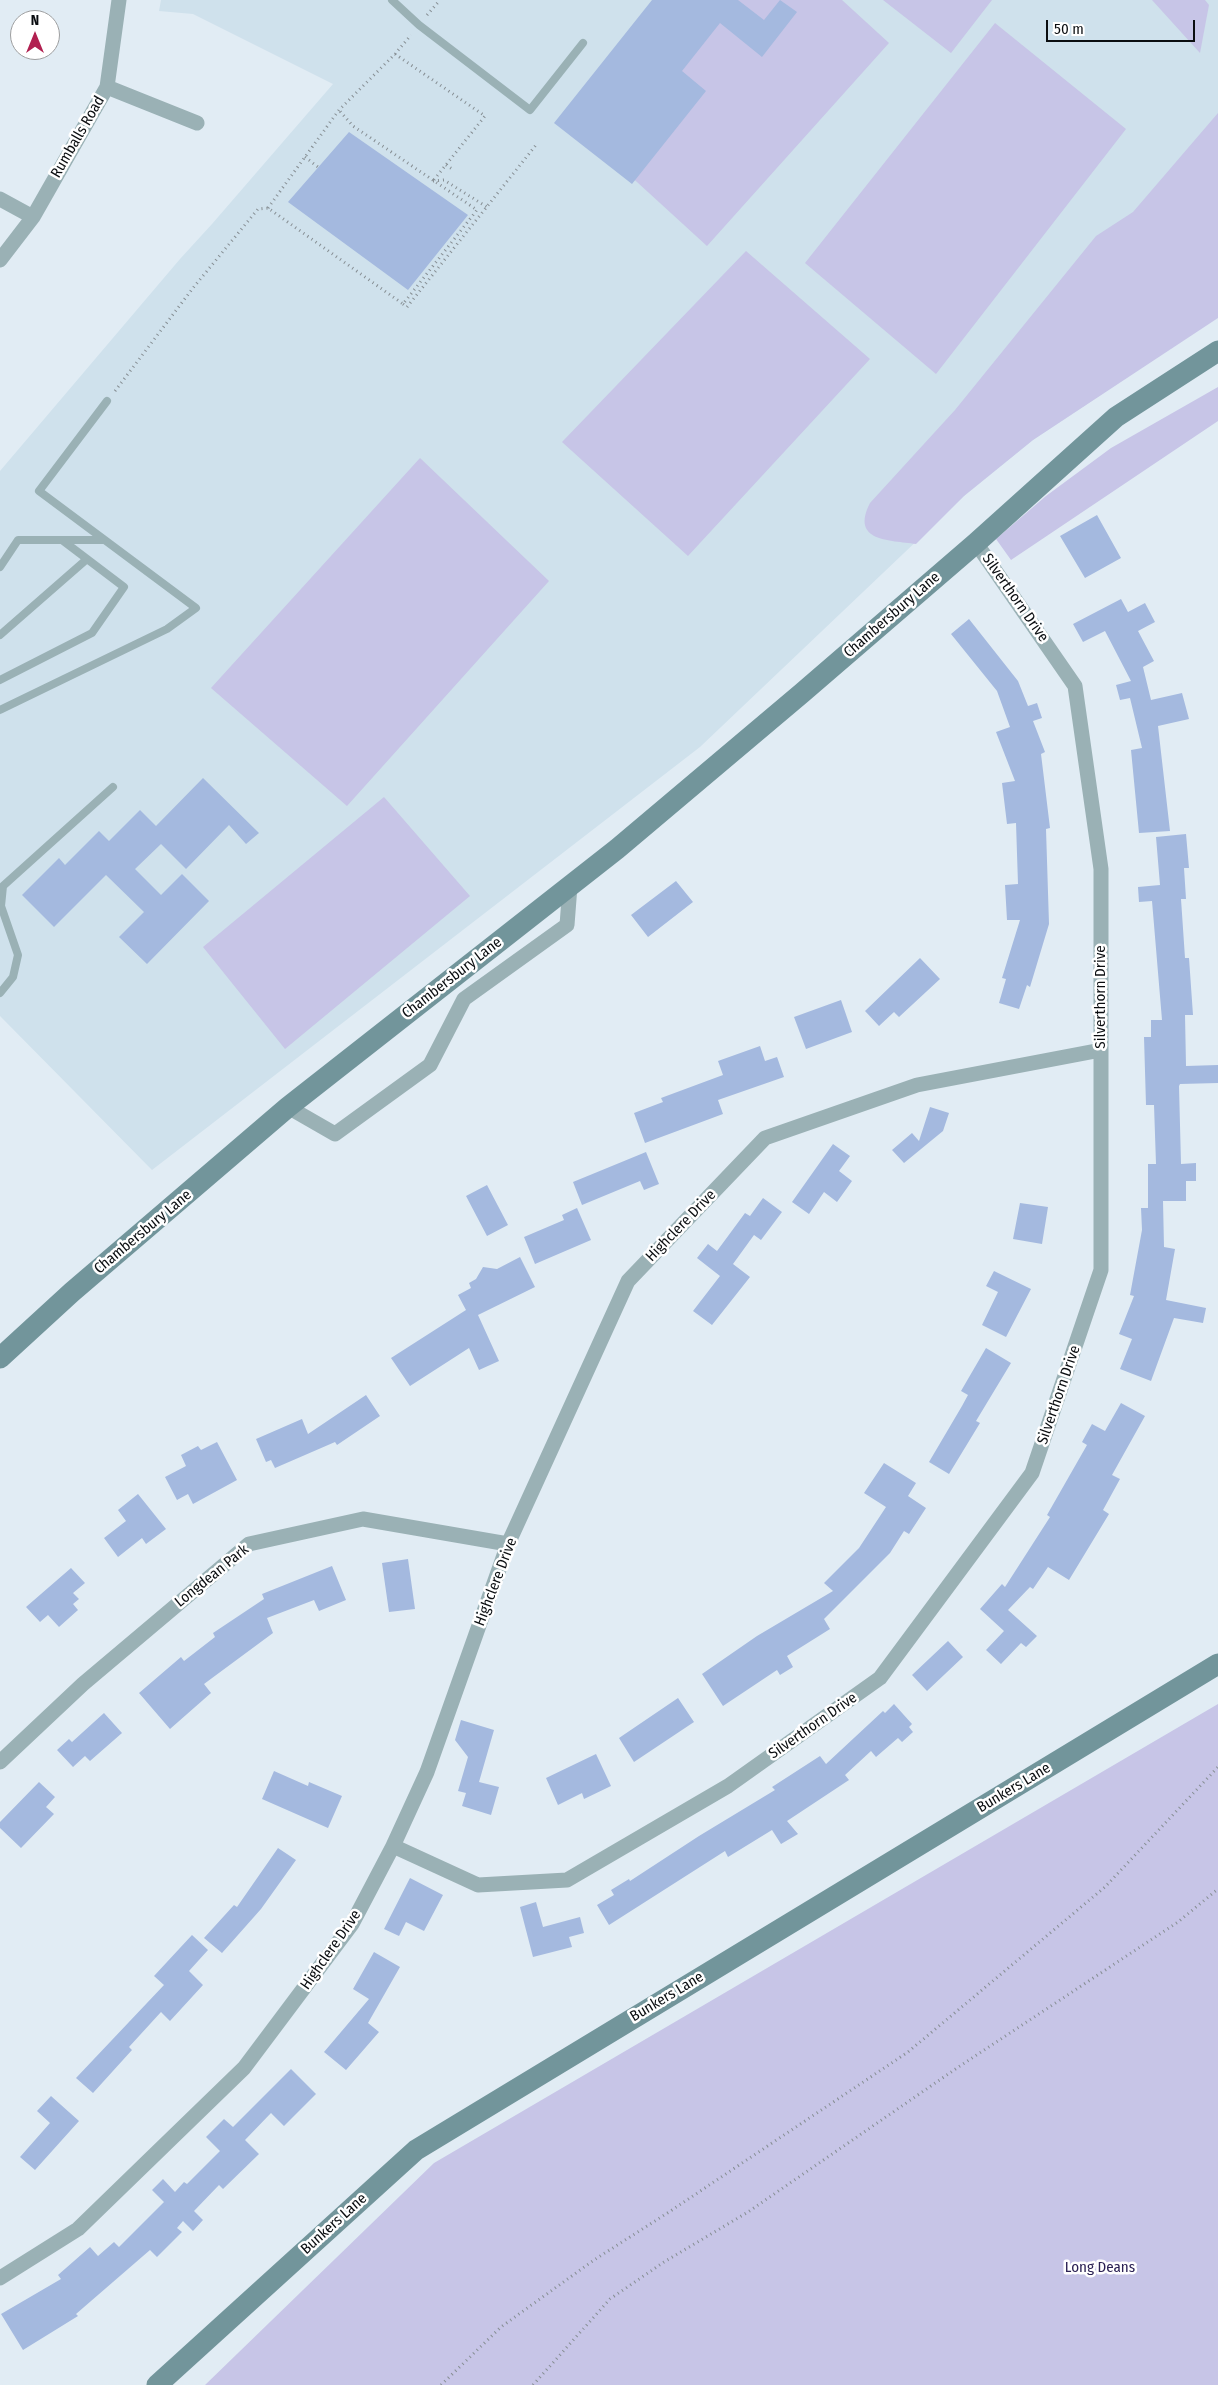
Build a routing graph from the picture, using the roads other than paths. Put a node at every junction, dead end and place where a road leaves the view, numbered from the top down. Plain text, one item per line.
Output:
1 (119, 0) edge
2 (392, 0) edge
3 (583, 44) dead end
4 (107, 87) junction
5 (198, 123) dead end
6 (0, 199) edge
7 (33, 217) junction
8 (0, 260) edge
9 (1218, 351) edge
10 (107, 401) road end
11 (62, 540) junction
12 (103, 540) junction
13 (976, 543) junction
14 (87, 559) junction
15 (0, 567) edge
16 (0, 635) edge
17 (0, 680) edge
18 (0, 710) edge
19 (113, 787) dead end
20 (570, 886) junction
21 (0, 993) edge
22 (1101, 1050) junction
23 (288, 1108) junction
24 (0, 1358) edge
25 (508, 1544) junction
26 (1218, 1664) edge
27 (0, 1762) edge
28 (393, 1846) junction
29 (0, 2278) edge
30 (157, 2385) edge

1 - 4 street, Rumballs Road
2 - 3 lane
4 - 5 street
4 - 7 street, Rumballs Road
6 - 7 street
7 - 8 street, Rumballs Road
9 - 13 street, Chambersbury Lane
10 - 12 lane
11 - 12 lane
11 - 14 lane
11 - 15 lane
12 - 18 lane
13 - 20 street, Chambersbury Lane
13 - 22 street, Silverthorn Drive
14 - 16 lane
14 - 17 lane
19 - 21 lane
20 - 23 street, Chambersbury Lane
20 - 23 street, Chambersbury Lane
22 - 25 street, Highclere Drive
22 - 28 street, Silverthorn Drive
23 - 24 street, Chambersbury Lane
25 - 27 street, Longdean Park
25 - 28 street, Highclere Drive
26 - 30 street, Bunkers Lane
28 - 29 street, Highclere Drive

